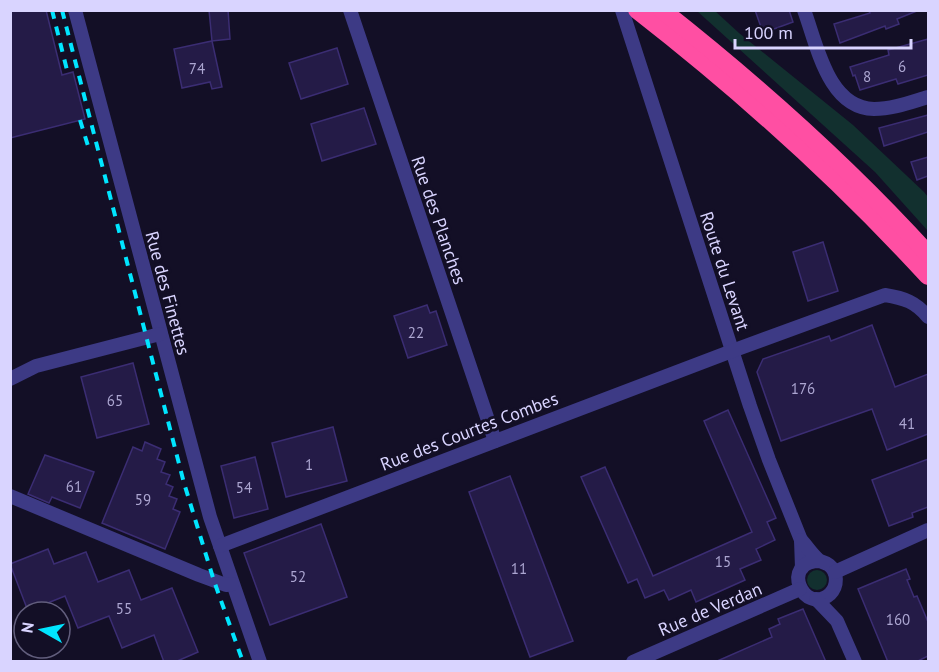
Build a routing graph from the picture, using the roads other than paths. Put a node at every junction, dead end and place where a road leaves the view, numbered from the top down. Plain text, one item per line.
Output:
1 (75, 10) edge
2 (350, 10) edge
3 (622, 10) edge
4 (637, 10) edge
5 (662, 10) edge
6 (804, 10) edge
7 (928, 97) edge
8 (928, 254) edge
9 (928, 276) edge
10 (928, 317) edge
11 (160, 334) junction
12 (732, 351) junction
13 (10, 379) edge
14 (495, 441) junction
15 (10, 496) edge
16 (928, 530) edge
17 (801, 540) junction
18 (220, 546) junction
19 (820, 561) junction
20 (802, 568) junction
21 (835, 572) junction
22 (232, 584) junction
23 (800, 588) junction
24 (833, 590) junction
25 (816, 599) junction
26 (837, 621) junction
27 (260, 662) edge
28 (633, 662) edge
29 (855, 662) edge

1 - 11 street, Rue des Finettes
2 - 14 street, Rue des Planches
3 - 12 street, Route du Levant
4 - 9 highway
5 - 8 highway
6 - 7 street
10 - 12 street, Rue des Courtes Combes
11 - 13 street
11 - 18 street, Rue des Finettes
12 - 14 street, Rue des Courtes Combes
12 - 17 street, Route du Levant
14 - 18 street, Rue des Courtes Combes
15 - 22 street
16 - 21 street
17 - 19 street, Route du Levant
17 - 20 street, Route du Levant
18 - 22 street, Rue des Finettes
19 - 20 street
19 - 21 street
20 - 23 street
21 - 24 street
22 - 27 street, Rue des Finettes
23 - 25 street
23 - 28 street, Rue de Verdan
24 - 25 street
24 - 26 street
25 - 26 street
26 - 29 street

